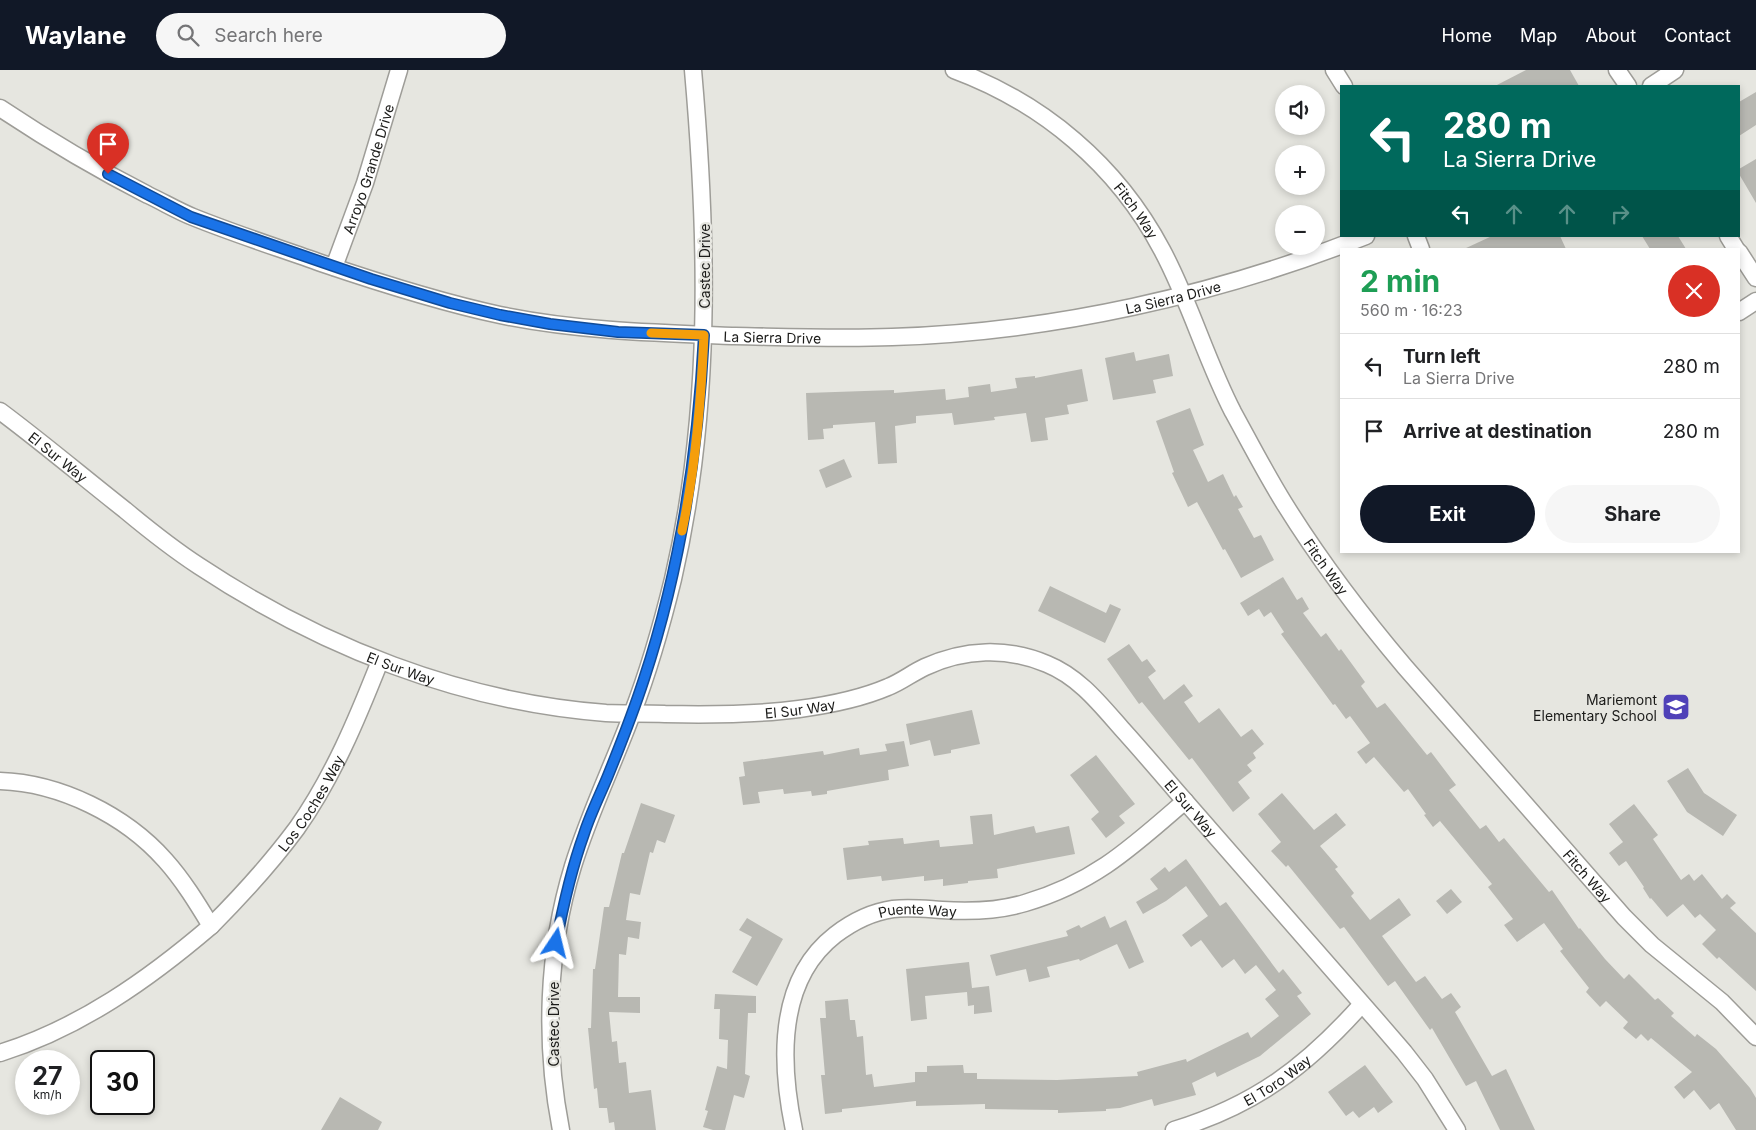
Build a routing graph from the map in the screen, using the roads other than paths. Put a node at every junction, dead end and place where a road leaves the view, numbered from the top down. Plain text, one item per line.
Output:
1 (399, 70) edge
2 (692, 70) edge
3 (954, 70) edge
4 (1334, 70) edge
5 (1617, 70) edge
6 (1675, 70) edge
7 (1343, 85) edge
8 (1627, 85) edge
9 (1652, 85) edge
10 (0, 108) edge
11 (1363, 237) edge
12 (1729, 237) edge
13 (1735, 248) edge
14 (1740, 254) edge
15 (334, 267) junction
16 (1756, 278) edge
17 (1182, 296) junction
18 (1756, 301) edge
19 (1740, 311) edge
20 (704, 335) junction
21 (0, 411) edge
22 (380, 660) junction
23 (632, 713) junction
24 (0, 781) edge
25 (1185, 801) junction
26 (211, 926) junction
27 (1362, 1004) junction
28 (1756, 1037) edge
29 (0, 1053) edge
30 (561, 1130) edge
31 (794, 1130) edge
32 (1174, 1130) edge
33 (1456, 1130) edge

1 - 15 street, Arroyo Grande Drive
2 - 20 street, Castec Drive
3 - 17 street, Fitch Way
4 - 7 street
5 - 8 street
6 - 9 street
10 - 15 street, La Sierra Drive
11 - 17 street, La Sierra Drive
12 - 13 street
14 - 16 street
15 - 20 street, La Sierra Drive
17 - 20 street, La Sierra Drive
17 - 28 street, Fitch Way
18 - 19 street
20 - 23 street, Castec Drive
21 - 22 street, El Sur Way
22 - 23 street, El Sur Way
22 - 26 street, Los Coches Way
23 - 25 street, El Sur Way
23 - 30 street, Castec Drive
24 - 26 street
25 - 27 street, El Sur Way
25 - 31 street, Puente Way
26 - 29 street, Los Coches Way
27 - 32 street, El Toro Way
27 - 33 street, El Sur Way

